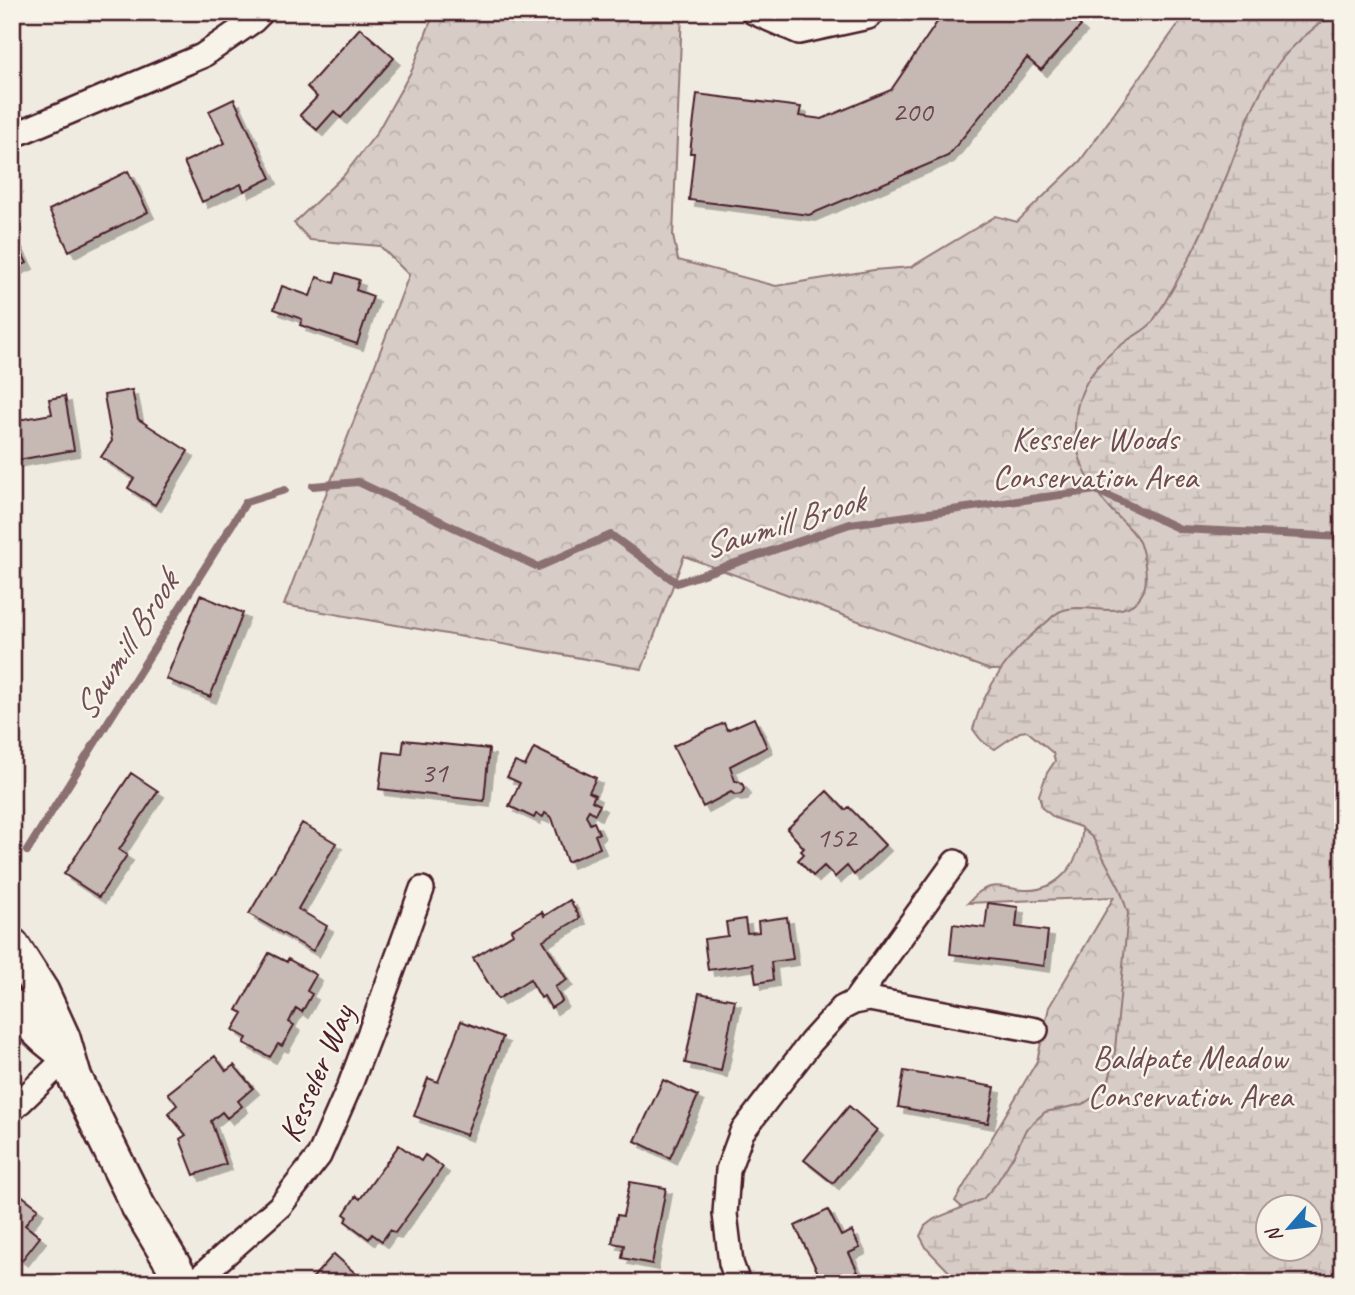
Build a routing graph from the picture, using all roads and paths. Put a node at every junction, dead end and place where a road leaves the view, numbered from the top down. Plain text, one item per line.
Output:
1 (262, 12) edge
2 (753, 12) edge
3 (873, 12) edge
4 (12, 136) edge
5 (955, 862) dead end
6 (422, 889) dead end
7 (12, 945) edge
8 (854, 1002) junction
9 (12, 1006) edge
10 (1036, 1030) dead end
11 (68, 1056) junction
12 (12, 1110) edge
13 (184, 1283) edge
14 (193, 1283) edge
15 (738, 1283) edge

1 - 4 street
2 - 3 street
5 - 8 street
6 - 14 street, Kesseler Way
7 - 11 main road
8 - 10 street
8 - 15 street
9 - 11 main road
11 - 12 street
11 - 13 main road

